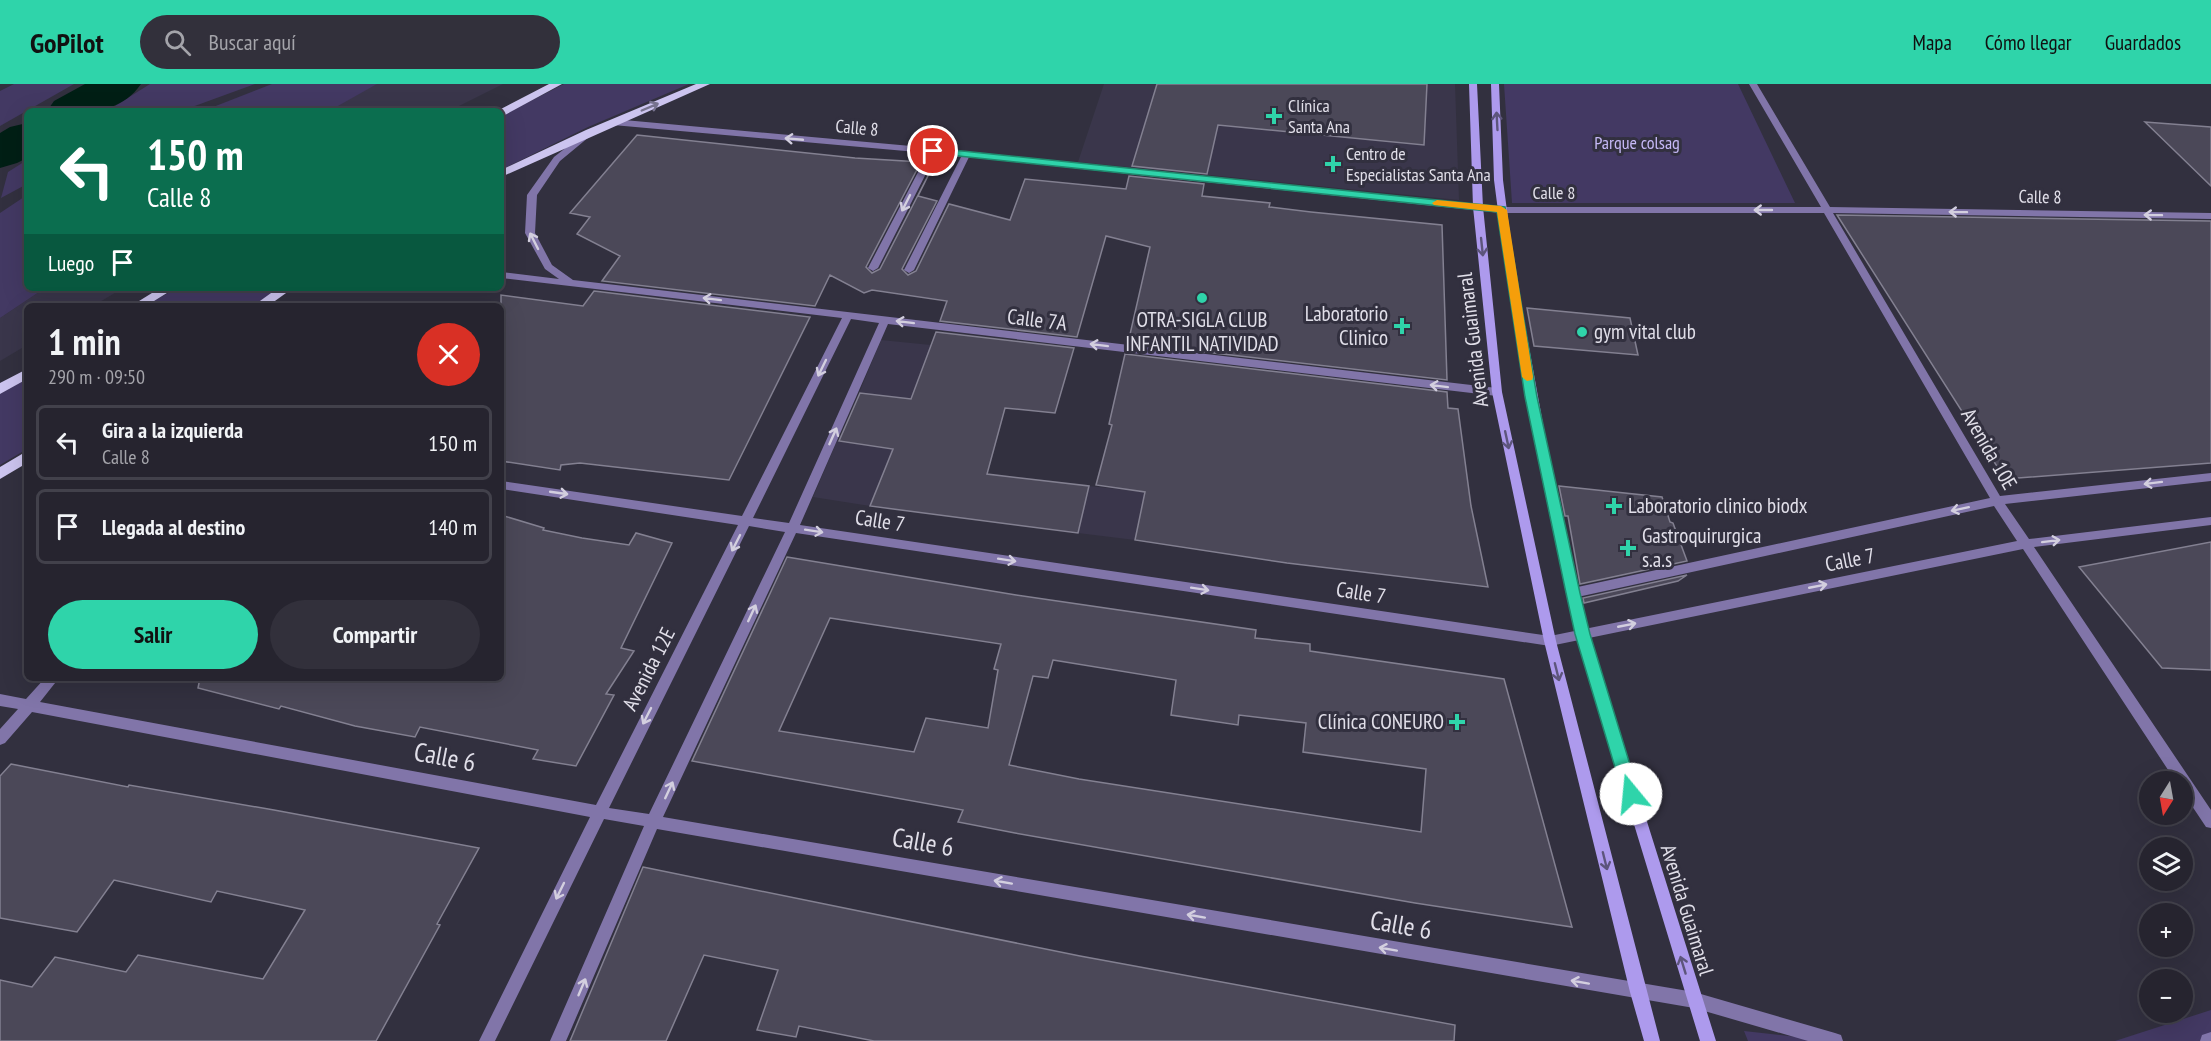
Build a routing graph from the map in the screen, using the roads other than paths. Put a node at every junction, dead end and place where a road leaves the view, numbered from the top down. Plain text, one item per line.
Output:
1 (557, 84) edge
2 (705, 84) edge
3 (1473, 84) edge
4 (1495, 84) edge
5 (1753, 84) edge
6 (504, 110) edge
7 (613, 122) junction
8 (590, 132) junction
9 (933, 151) junction
10 (966, 155) junction
11 (504, 173) edge
12 (1478, 207) junction
13 (1501, 210) junction
14 (1828, 210) junction
15 (2211, 216) edge
16 (873, 268) dead end
17 (909, 270) dead end
18 (504, 275) edge
19 (573, 283) junction
20 (164, 291) edge
21 (282, 291) edge
22 (142, 303) edge
23 (264, 303) edge
24 (848, 316) junction
25 (885, 320) junction
26 (24, 375) edge
27 (0, 389) edge
28 (1497, 392) junction
29 (24, 458) edge
30 (0, 474) edge
31 (2211, 477) edge
32 (504, 485) edge
33 (1997, 501) junction
34 (747, 521) junction
35 (2211, 521) edge
36 (793, 528) junction
37 (2024, 544) junction
38 (1573, 593) junction
39 (1582, 634) junction
40 (1550, 641) junction
41 (50, 681) edge
42 (0, 700) edge
43 (30, 704) junction
44 (0, 739) edge
45 (598, 812) junction
46 (653, 822) junction
47 (2211, 822) edge
48 (1638, 992) junction
49 (1694, 1000) junction
50 (487, 1041) edge
51 (558, 1041) edge
52 (1653, 1041) edge
53 (1708, 1041) edge
54 (1835, 1041) edge

1 - 6 main road
7 -> 2 main road
3 - 12 street, Avenida Guaimaral
13 -> 4 street, Avenida Guaimaral
5 - 14 street, Avenida 10E
7 - 8 main road
9 -> 7 street, Calle 8
8 - 11 main road
19 -> 8 street, Calle 7A
9 - 10 street, Calle 8
9 -> 16 street
10 - 12 street, Calle 8
10 - 17 street
12 - 13 street, Calle 8
12 -> 28 street, Avenida Guaimaral
14 -> 13 street, Calle 8
13 - 38 street, Avenida Guaimaral
15 -> 14 street, Calle 8
14 - 33 street, Avenida 10E
18 - 19 street, Calle 7A
24 -> 19 street, Calle 7A
20 - 22 main road
21 - 23 main road
24 - 25 street, Calle 7A
24 -> 34 street, Avenida 12E
28 -> 25 street, Calle 7A
36 -> 25 street
26 - 27 main road
28 -> 40 street, Avenida Guaimaral
29 - 30 main road
31 -> 33 street, Calle 7
32 -> 34 street, Calle 7
33 - 37 street, Avenida 10E
33 -> 38 street, Calle 7
34 - 36 street, Calle 7
34 -> 45 street, Avenida 12E
37 -> 35 street, Calle 7
36 -> 40 street, Calle 7
46 -> 36 street
39 -> 37 street, Calle 7
37 - 47 street, Avenida 10E
38 - 39 street, Avenida Guaimaral
39 - 40 street, Calle 7
49 -> 39 street, Avenida Guaimaral
40 -> 48 street, Avenida Guaimaral
41 - 43 street
42 - 43 street, Calle 6
43 - 44 street
43 - 45 street, Calle 6
45 - 46 street, Calle 6
45 -> 50 street, Avenida 12E
48 -> 46 street, Calle 6
51 -> 46 street
48 - 49 street, Calle 6
48 - 52 street, Avenida Guaimaral
49 - 53 street, Avenida Guaimaral
49 - 54 street, Calle 6

